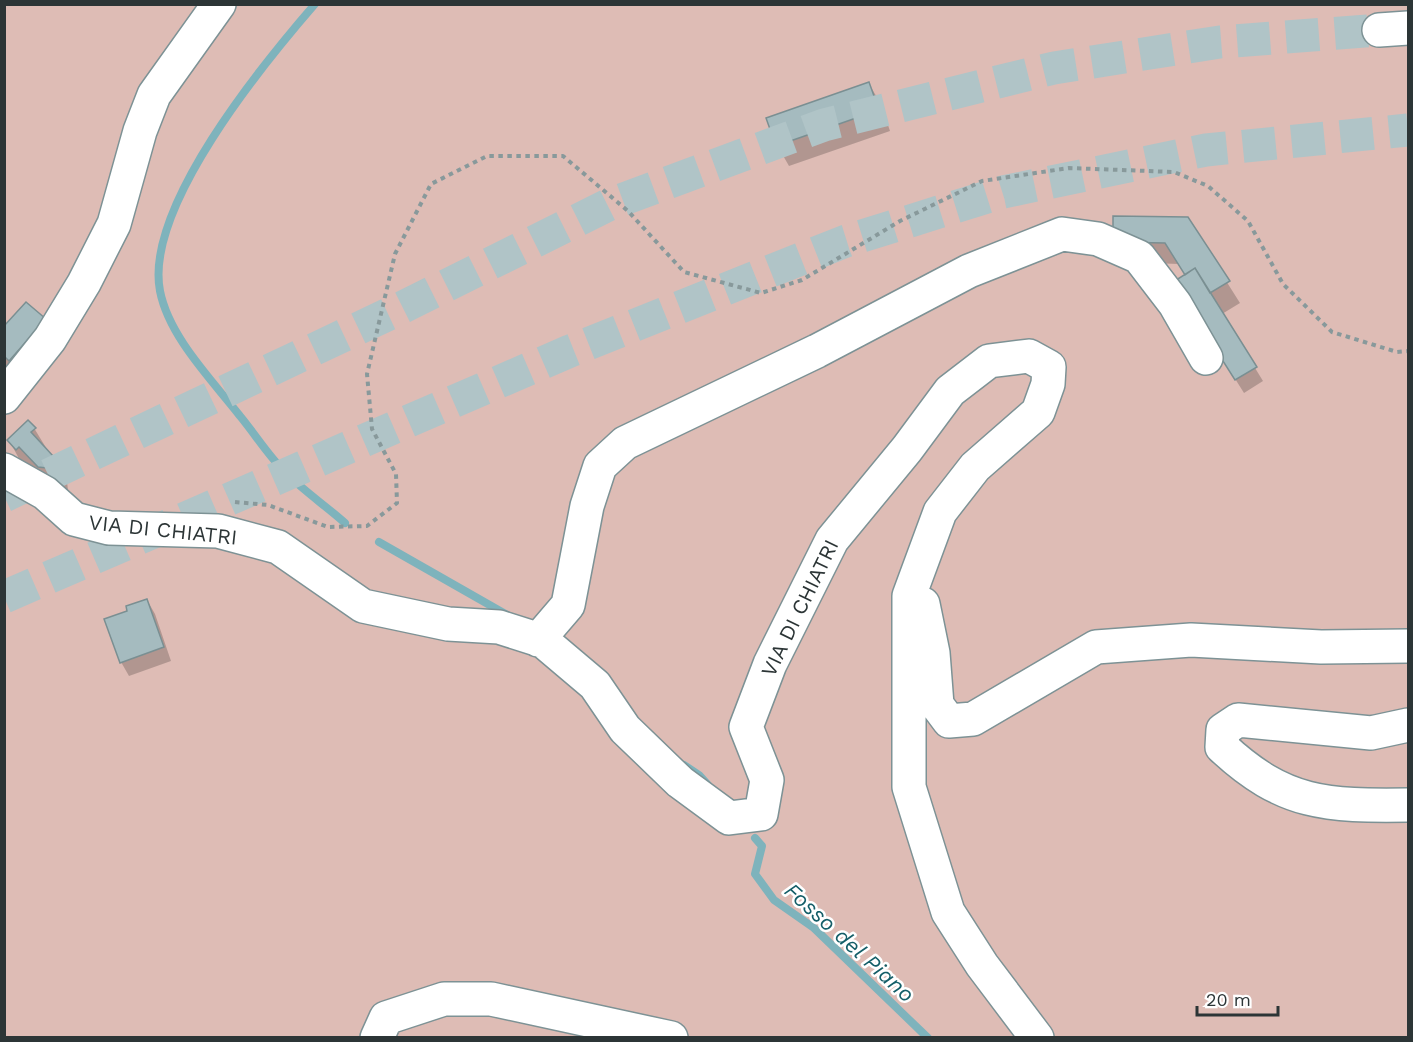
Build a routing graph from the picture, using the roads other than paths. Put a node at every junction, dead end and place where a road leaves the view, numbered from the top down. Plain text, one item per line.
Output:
1 (219, 4) edge
2 (1206, 358) dead end
3 (4, 396) edge
4 (4, 470) edge
5 (918, 572) junction
6 (538, 640) junction
7 (1408, 646) edge
8 (1408, 725) edge
9 (1408, 805) edge
10 (377, 1038) edge
11 (671, 1038) edge
12 (1037, 1038) edge

1 - 3 street
2 - 6 street
4 - 6 street, VIA DI CHIATRI
5 - 6 street, VIA DI CHIATRI
5 - 7 street
5 - 12 street, VIA DI CHIATRI
8 - 9 street
10 - 11 street

